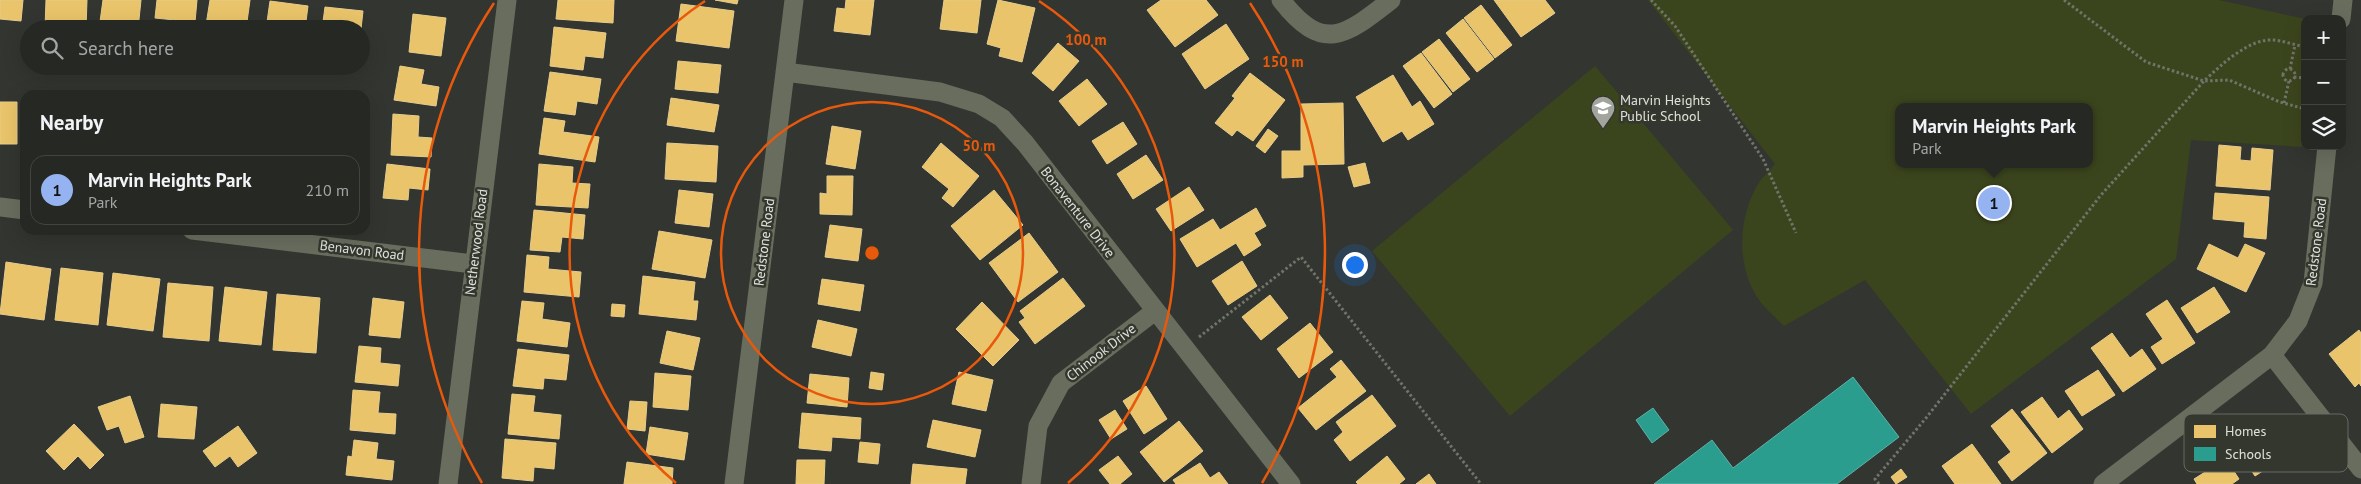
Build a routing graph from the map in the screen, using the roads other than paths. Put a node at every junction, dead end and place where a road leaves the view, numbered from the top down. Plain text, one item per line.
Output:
1 (506, 0) edge
2 (794, 0) edge
3 (1281, 0) edge
4 (1391, 0) edge
5 (2343, 0) edge
6 (2341, 15) edge
7 (785, 72) junction
8 (2327, 150) edge
9 (0, 207) edge
10 (20, 209) edge
11 (233, 235) edge
12 (474, 264) junction
13 (1155, 310) junction
14 (2272, 355) junction
15 (2195, 414) edge
16 (2318, 414) edge
17 (2184, 422) edge
18 (2348, 453) edge
19 (2361, 470) edge
20 (448, 484) edge
21 (734, 484) edge
22 (1031, 484) edge
23 (1291, 484) edge
24 (2103, 484) edge

1 - 12 street, Netherwood Road
2 - 7 street, Redstone Road
3 - 4 street
5 - 6 street
7 - 13 street, Bonaventure Drive
7 - 21 street, Redstone Road
8 - 14 street, Redstone Road
9 - 10 street
11 - 12 street, Benavon Road
12 - 20 street, Netherwood Road
13 - 22 street, Chinook Drive
13 - 23 street, Bonaventure Drive
14 - 15 street, Redstone Road
14 - 16 street
17 - 24 street, Redstone Road
18 - 19 street

